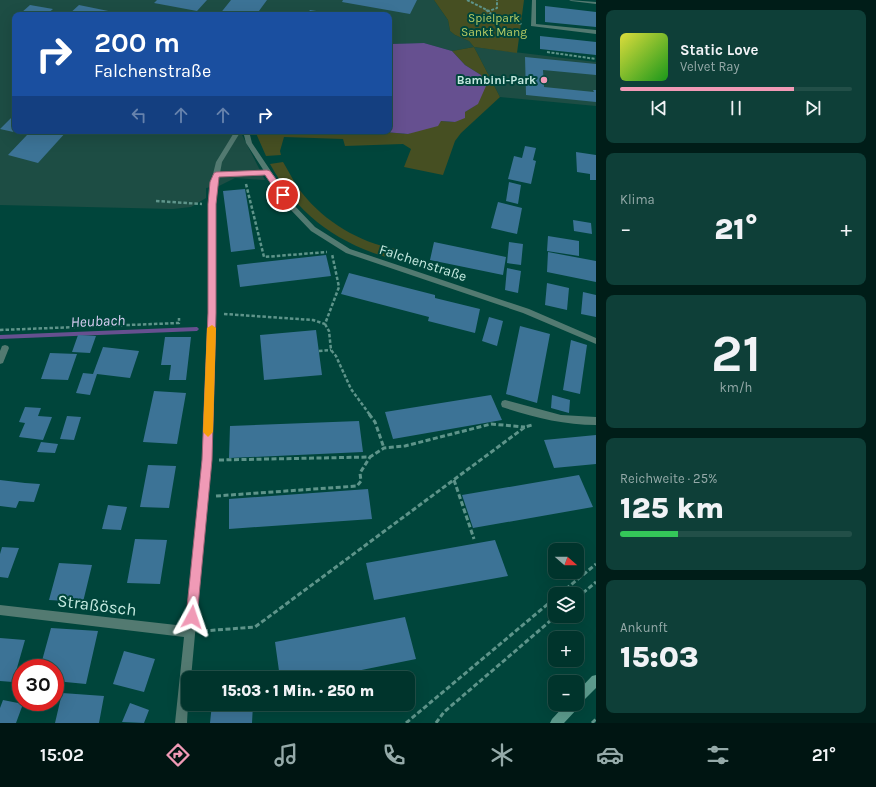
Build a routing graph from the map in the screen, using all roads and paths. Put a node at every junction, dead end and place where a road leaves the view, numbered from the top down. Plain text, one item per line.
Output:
1 (467, 0) edge
2 (497, 0) edge
3 (534, 0) edge
4 (571, 0) edge
5 (596, 3) edge
6 (486, 10) junction
7 (533, 25) junction
8 (596, 32) edge
9 (547, 52) dead end
10 (596, 59) edge
11 (236, 134) edge
12 (247, 134) edge
13 (243, 172) junction
14 (267, 173) junction
15 (216, 175) junction
16 (156, 201) dead end
17 (212, 204) junction
18 (348, 251) junction
19 (331, 252) junction
20 (212, 313) junction
21 (179, 318) dead end
22 (325, 324) junction
23 (0, 330) edge
24 (596, 341) edge
25 (5, 348) dead end
26 (331, 350) junction
27 (319, 351) dead end
28 (0, 361) edge
29 (505, 404) dead end
30 (551, 418) junction
31 (596, 421) edge
32 (525, 427) junction
33 (384, 448) junction
34 (370, 457) junction
35 (207, 460) junction
36 (454, 480) junction
37 (203, 497) junction
38 (474, 539) dead end
39 (596, 564) edge
40 (596, 582) edge
41 (568, 587) edge
42 (584, 592) edge
43 (548, 604) edge
44 (0, 610) edge
45 (548, 623) edge
46 (190, 632) junction
47 (596, 680) edge
48 (584, 693) edge
49 (567, 711) edge
50 (596, 719) edge
51 (181, 723) edge
52 (406, 723) edge
53 (436, 723) edge
54 (556, 723) edge
55 (592, 723) edge

1 - 6 path
2 - 6 path
3 - 7 street
4 - 5 street
6 - 7 path
7 - 8 street
9 - 10 path
11 - 15 street
12 - 14 street, Falchenstraße
13 - 14 street
13 - 15 street
13 - 19 path
14 - 18 street, Falchenstraße
15 - 17 street
16 - 17 path
17 - 20 street
18 - 19 path
18 - 24 street, Falchenstraße
19 - 22 path
20 - 22 path
20 - 35 street
21 - 23 path
22 - 26 path
25 - 28 street
26 - 27 path
26 - 33 path
29 - 30 street
30 - 31 street
30 - 32 path
32 - 33 path
32 - 36 path
33 - 34 path
34 - 35 path
34 - 37 path
35 - 37 street
36 - 38 path
36 - 46 path
37 - 46 street
39 - 41 path
40 - 42 path
43 - 52 path
44 - 46 street, Straßösch
45 - 53 path
46 - 51 street
47 - 48 main road
49 - 54 main road
50 - 55 path

